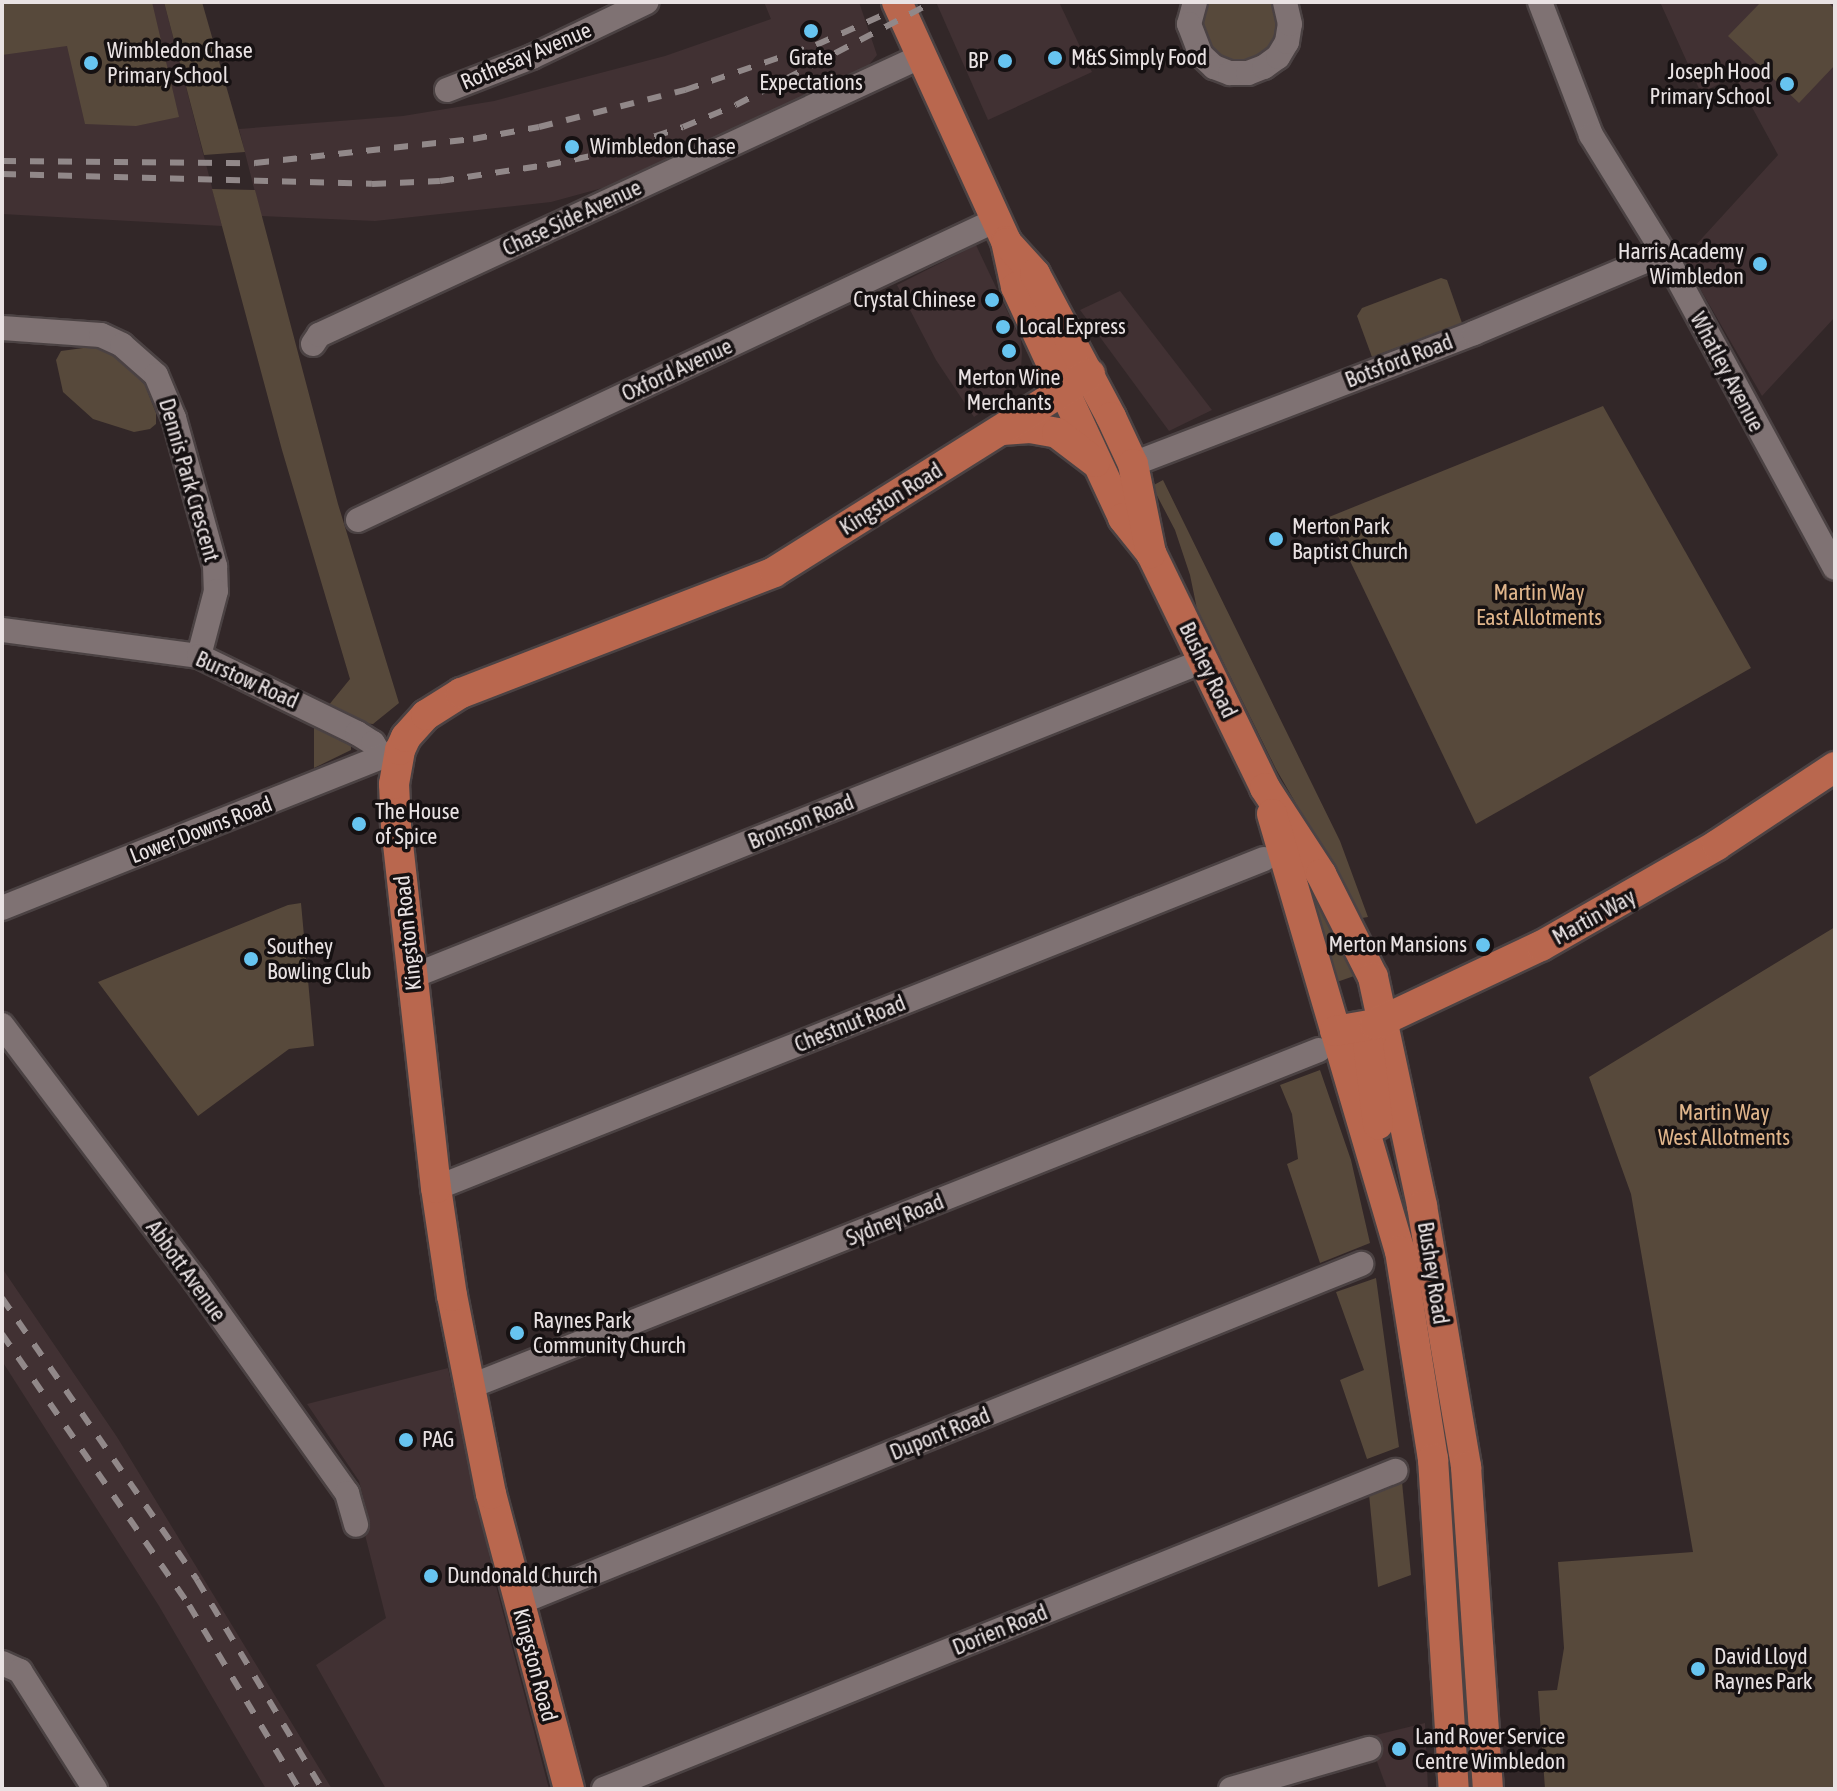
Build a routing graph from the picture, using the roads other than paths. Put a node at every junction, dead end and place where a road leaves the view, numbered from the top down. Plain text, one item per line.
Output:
1 (647, 2) edge
2 (897, 2) edge
3 (1195, 2) edge
4 (1540, 2) edge
5 (1292, 4) edge
6 (922, 56) junction
7 (447, 90) dead end
8 (1001, 230) junction
9 (1664, 253) junction
10 (2, 328) edge
11 (313, 344) dead end
12 (1078, 381) junction
13 (1000, 430) junction
14 (1097, 464) junction
15 (1133, 464) junction
16 (358, 520) dead end
17 (1151, 553) junction
18 (1835, 568) edge
19 (2, 630) edge
20 (199, 656) junction
21 (1188, 667) dead end
22 (391, 753) junction
23 (1835, 767) edge
24 (1265, 788) junction
25 (1264, 859) dead end
26 (2, 908) edge
27 (413, 976) junction
28 (1379, 1022) junction
29 (2, 1025) edge
30 (1327, 1040) junction
31 (1379, 1174) junction
32 (436, 1188) junction
33 (1361, 1264) dead end
34 (469, 1387) junction
35 (1395, 1471) dead end
36 (356, 1525) dead end
37 (518, 1603) junction
38 (2, 1663) edge
39 (1369, 1749) dead end
40 (95, 1789) edge
41 (569, 1789) edge
42 (604, 1789) edge
43 (1231, 1789) edge
44 (1454, 1789) edge
45 (1488, 1789) edge

1 - 7 street, Rothesay Avenue
2 - 6 main road
3 - 5 street
4 - 9 street, Whatley Avenue
6 - 8 main road
6 - 11 street, Chase Side Avenue
8 - 12 main road
8 - 16 street, Oxford Avenue
9 - 15 street, Botsford Road
9 - 18 street, Whatley Avenue
10 - 20 street, Dennis Park Crescent
12 - 13 main road, Kingston Road
12 - 14 main road, Bushey Road
12 - 15 main road, Bushey Road
13 - 14 main road
13 - 22 main road, Kingston Road
14 - 17 main road, Bushey Road
15 - 17 main road, Bushey Road
17 - 24 main road, Bushey Road
19 - 20 street, Burstow Road
20 - 22 street, Burstow Road
21 - 27 street, Bronson Road
22 - 26 street, Lower Downs Road
22 - 27 main road, Kingston Road
23 - 28 main road, Martin Way
24 - 28 main road, Bushey Road
24 - 30 main road, Bushey Road
25 - 32 street, Chestnut Road
27 - 32 main road, Kingston Road
28 - 30 main road, Martin Way
28 - 31 main road, Bushey Road
28 - 45 main road, Bushey Road
29 - 36 street, Abbott Avenue
30 - 31 main road, Bushey Road
30 - 34 street, Sydney Road
31 - 44 main road, Bushey Road
32 - 34 main road, Kingston Road
33 - 37 street, Dupont Road
34 - 37 main road, Kingston Road
35 - 42 street, Dorien Road
37 - 41 main road, Kingston Road
38 - 40 street
39 - 43 street

